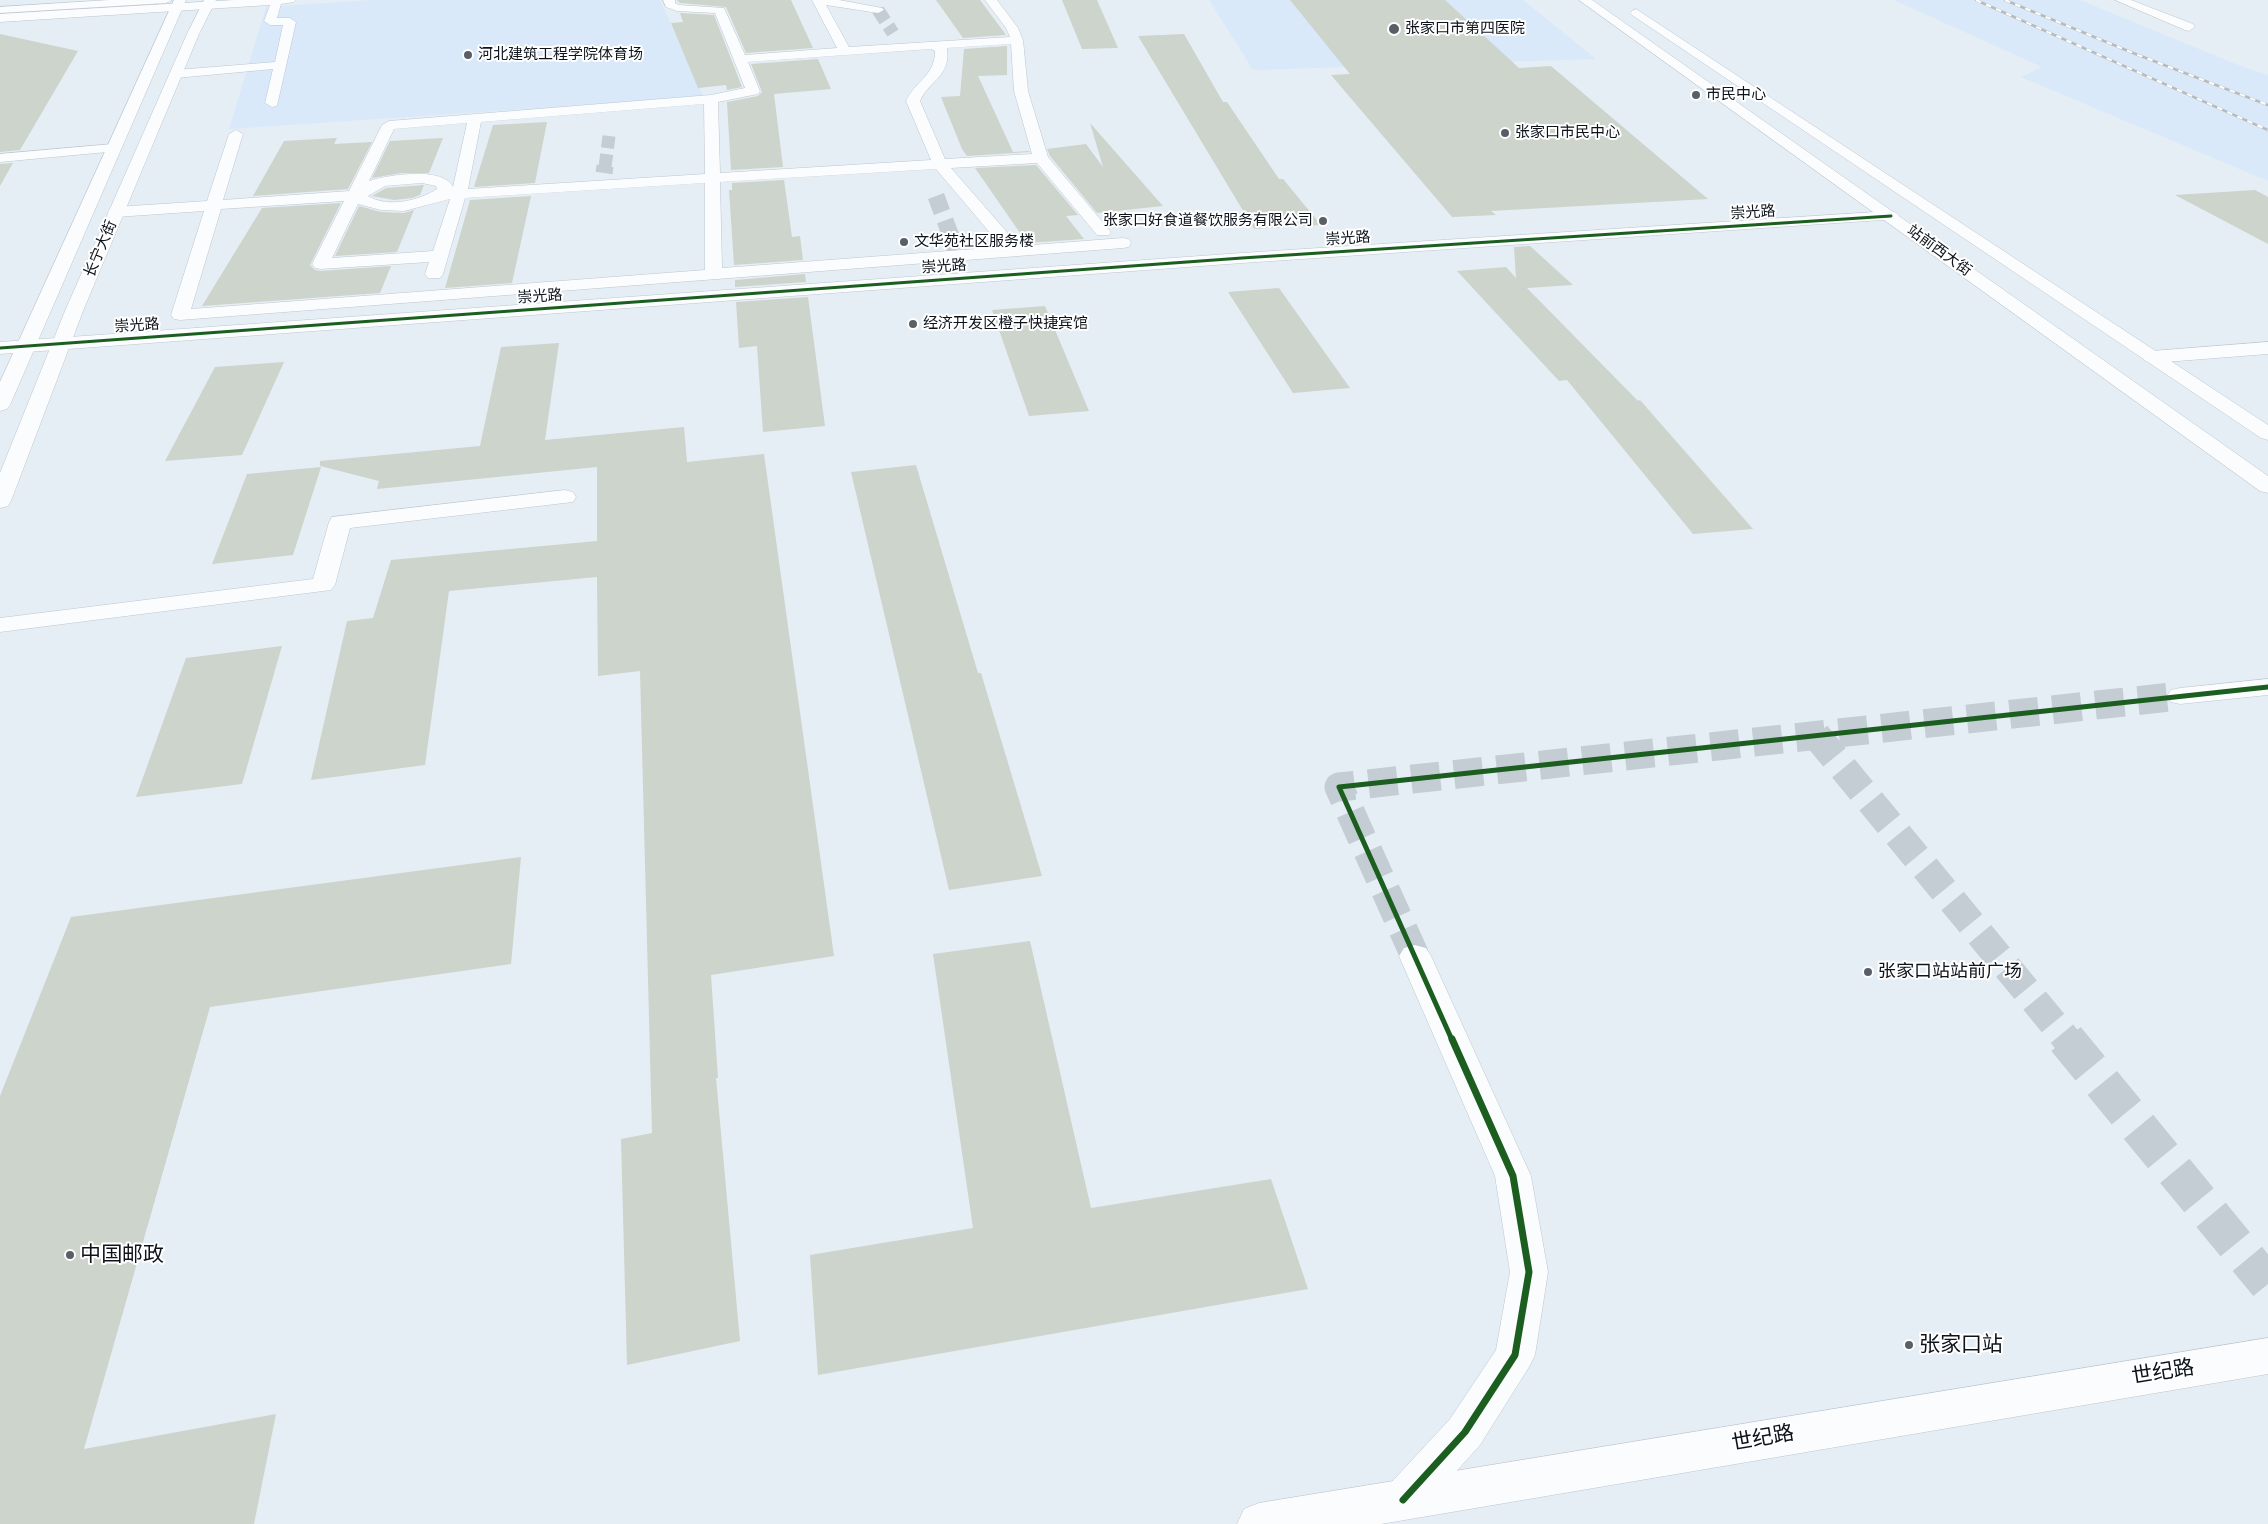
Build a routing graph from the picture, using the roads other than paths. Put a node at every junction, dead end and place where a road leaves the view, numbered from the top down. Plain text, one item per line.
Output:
1 (55, 0) edge
2 (277, 0) edge
3 (290, 0) edge
4 (669, 0) edge
5 (818, 0) edge
6 (991, 0) edge
7 (1585, 0) edge
8 (2121, 0) edge
9 (174, 2) edge
10 (208, 3) edge
11 (0, 4) edge
12 (1623, 5) dead end
13 (0, 10) edge
14 (878, 10) dead end
15 (0, 18) edge
16 (2189, 27) dead end
17 (1017, 40) junction
18 (932, 45) junction
19 (845, 51) junction
20 (740, 59) junction
21 (280, 65) junction
22 (176, 74) junction
23 (712, 99) junction
24 (272, 103) dead end
25 (474, 118) junction
26 (236, 134) dead end
27 (113, 148) junction
28 (0, 158) edge
29 (1041, 158) junction
30 (940, 164) junction
31 (712, 179) junction
32 (459, 194) junction
33 (357, 195) junction
34 (439, 195) junction
35 (213, 205) junction
36 (116, 212) junction
37 (1891, 216) junction
38 (1103, 232) dead end
39 (1123, 243) dead end
40 (1014, 251) junction
41 (957, 253) junction
42 (439, 256) junction
43 (714, 274) junction
44 (966, 278) junction
45 (431, 286) dead end
46 (62, 343) junction
47 (26, 346) junction
48 (0, 348) edge
49 (2268, 348) edge
50 (2152, 357) junction
51 (0, 405) edge
52 (2268, 434) edge
53 (2263, 478) edge
54 (564, 497) dead end
55 (0, 501) edge
56 (0, 625) edge
57 (2268, 687) edge
58 (2180, 696) tunnel mouth
59 (1416, 956) tunnel mouth
60 (2268, 1356) edge
61 (1403, 1500) junction
62 (1312, 1520) edge
63 (1259, 1524) edge

1 - 11 main road
2 - 3 main road
2 - 10 main road
2 - 21 main road
4 - 20 main road
5 - 14 main road
5 - 19 main road
6 - 17 main road
7 - 37 main road, 站前西大街
8 - 16 main road
9 - 10 main road
9 - 13 main road
9 - 15 main road
9 - 27 main road, 长宁大街
10 - 22 main road, 长宁大街
12 - 50 main road, 站前西大街
17 - 18 main road
17 - 29 main road
18 - 19 main road
18 - 30 main road
19 - 20 main road
20 - 23 main road
21 - 22 main road
21 - 24 main road
22 - 36 main road, 长宁大街
23 - 25 main road
23 - 31 main road
25 - 32 main road
25 - 33 main road
26 - 35 main road
27 - 28 main road
27 - 47 main road, 长宁大街
29 - 30 main road
29 - 38 main road
30 - 31 main road
30 - 40 main road
31 - 32 main road
31 - 43 main road
32 - 34 main road
32 - 42 main road
33 - 34 main road
33 - 34 main road
33 - 35 main road
33 - 42 main road
35 - 36 main road
35 - 43 main road
36 - 46 main road, 长宁大街
37 - 44 main road, 崇光路
37 - 53 main road, 站前西大街
39 - 40 main road
40 - 41 main road
41 - 43 main road
41 - 44 main road
42 - 45 main road
44 - 46 main road, 崇光路
46 - 47 main road, 崇光路
46 - 55 main road, 长宁大街
47 - 48 main road, 崇光路
47 - 51 main road, 长宁大街
49 - 50 main road
50 - 52 main road, 站前西大街
54 - 56 main road
57 - 58 main road
59 - 61 main road
60 - 61 main road, 世纪路
61 - 62 main road, 世纪路
62 - 63 main road, 世纪路

